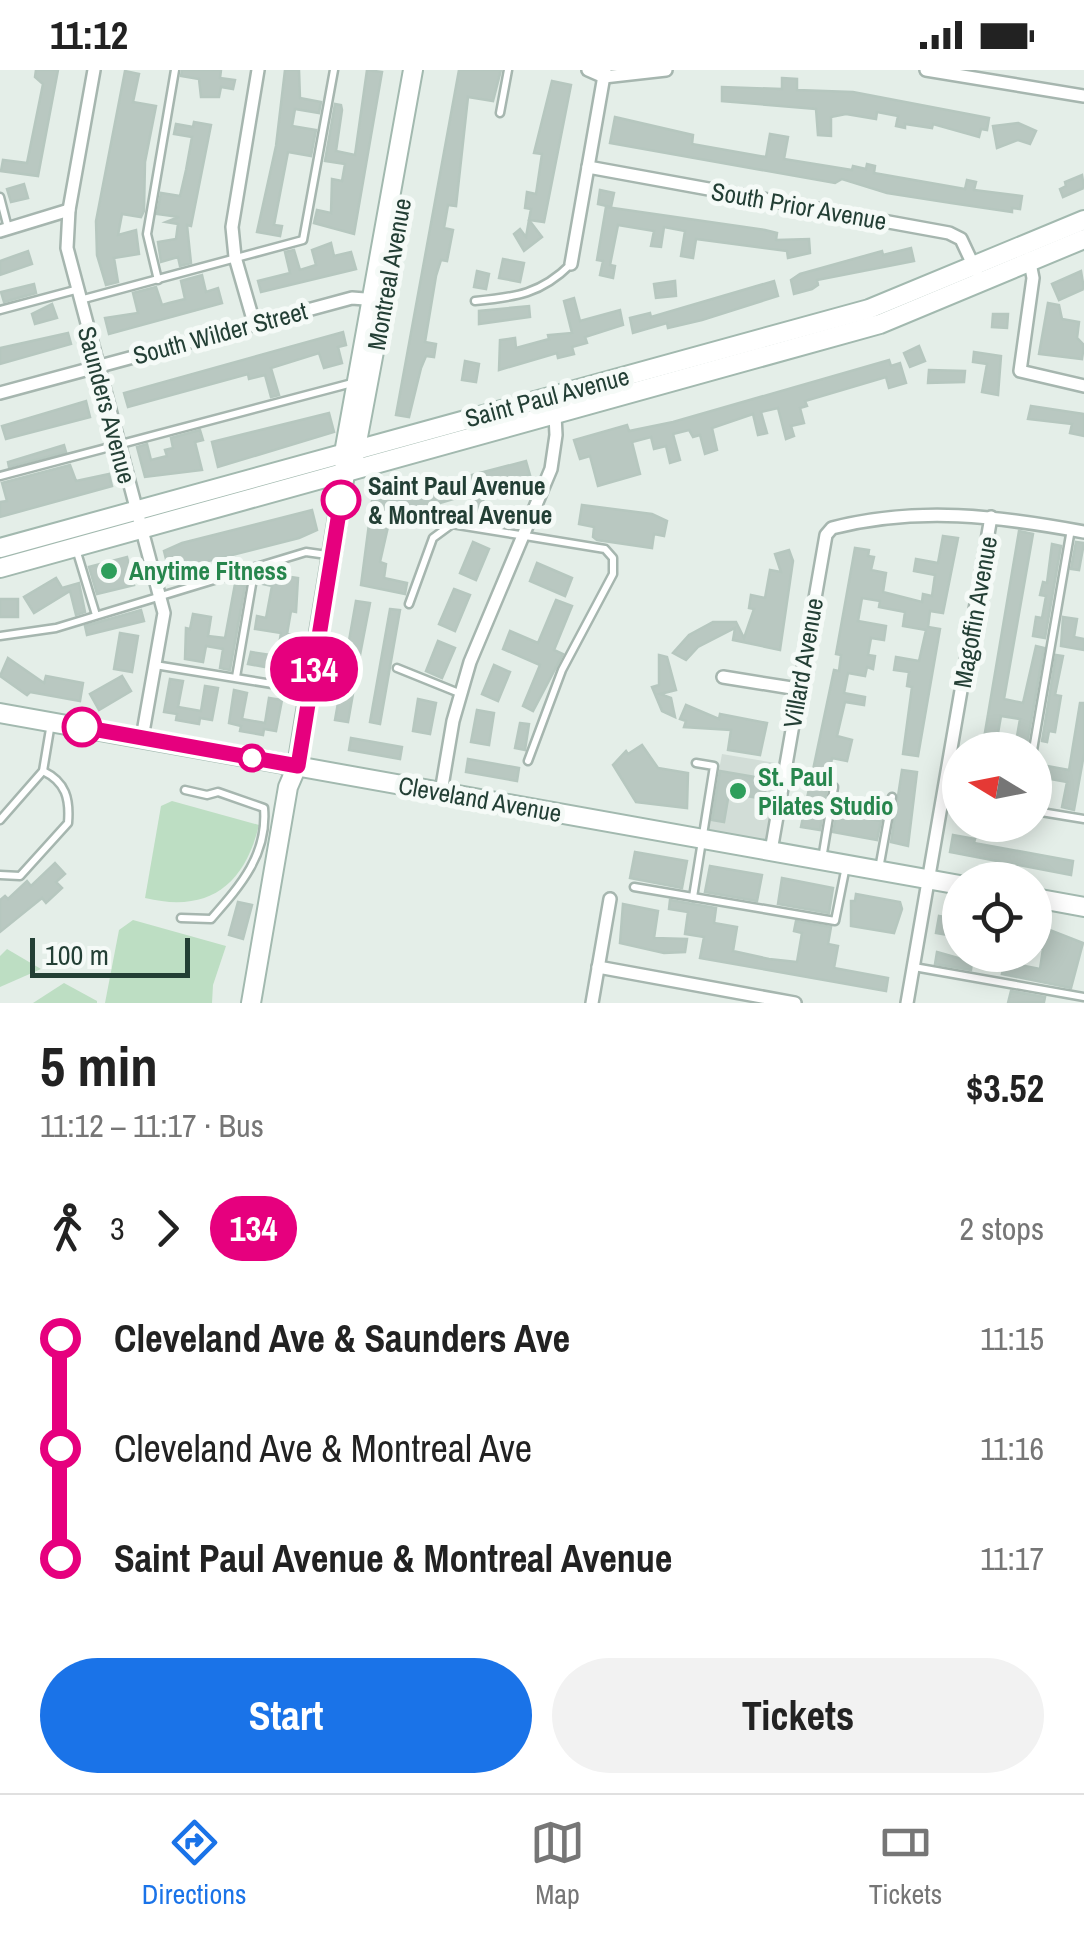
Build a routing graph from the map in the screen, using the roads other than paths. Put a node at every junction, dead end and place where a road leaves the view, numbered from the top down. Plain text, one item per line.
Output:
1 (94, 70) edge
2 (175, 70) edge
3 (258, 70) edge
4 (334, 70) edge
5 (413, 70) edge
6 (425, 70) edge
7 (508, 70) edge
8 (588, 70) edge
9 (666, 70) edge
10 (926, 70) edge
11 (946, 72) edge
12 (604, 74) edge
13 (1084, 96) edge
14 (500, 112) dead end
15 (588, 168) junction
16 (0, 197) edge
17 (69, 210) junction
18 (1084, 220) edge
19 (4, 230) edge
20 (1084, 240) edge
21 (1028, 253) junction
22 (235, 258) junction
23 (571, 264) joint
24 (977, 274) junction
25 (158, 280) junction
26 (77, 295) junction
27 (378, 300) junction
28 (474, 302) dead end
29 (0, 310) edge
30 (254, 323) junction
31 (96, 367) junction
32 (364, 382) junction
33 (1084, 386) edge
34 (0, 393) edge
35 (554, 395) junction
36 (556, 415) junction
37 (118, 444) junction
38 (352, 451) junction
39 (345, 474) junction
40 (0, 476) edge
41 (992, 517) junction
42 (138, 520) junction
43 (1077, 530) edge
44 (524, 534) junction
45 (0, 548) edge
46 (75, 548) junction
47 (331, 556) junction
48 (255, 567) junction
49 (0, 568) edge
50 (159, 594) junction
51 (408, 604) dead end
52 (96, 615) junction
53 (0, 636) edge
54 (155, 665) junction
55 (397, 668) dead end
56 (236, 677) junction
57 (723, 677) dead end
58 (798, 689) junction
59 (311, 690) junction
60 (460, 694) junction
61 (0, 713) edge
62 (51, 721) junction
63 (954, 732) edge
64 (1037, 732) edge
65 (142, 738) junction
66 (528, 761) dead end
67 (696, 763) dead end
68 (298, 766) junction
69 (771, 768) dead end
70 (785, 770) junction
71 (43, 771) junction
72 (834, 787) dead end
73 (184, 790) dead end
74 (440, 792) junction
75 (892, 797) dead end
76 (942, 801) edge
77 (831, 804) junction
78 (888, 814) junction
79 (1052, 814) edge
80 (763, 815) dead end
81 (777, 817) junction
82 (1084, 819) edge
83 (0, 820) edge
84 (700, 839) junction
85 (772, 851) junction
86 (822, 860) junction
87 (256, 861) junction
88 (846, 864) junction
89 (280, 866) junction
90 (878, 870) junction
91 (0, 875) edge
92 (928, 879) junction
93 (942, 882) edge
94 (634, 886) dead end
95 (692, 897) junction
96 (610, 898) dead end
97 (1052, 901) edge
98 (1084, 907) edge
99 (181, 918) dead end
100 (913, 966) junction
101 (598, 968) junction
102 (1084, 997) edge
103 (251, 1003) edge
104 (261, 1003) edge
105 (592, 1003) edge
106 (794, 1003) edge
107 (907, 1003) edge

1 - 17 street, Saunders Avenue
2 - 25 lane
3 - 22 street
4 - 22 lane
5 - 27 street, Montreal Avenue
6 - 27 street, Montreal Avenue
7 - 14 lane
8 - 12 street
9 - 12 street
10 - 11 street
11 - 13 street
12 - 15 street
15 - 23 street
15 - 24 street, South Prior Avenue
16 - 19 lane
17 - 19 street
17 - 26 street, Saunders Avenue
18 - 21 street, Saint Paul Avenue
20 - 21 street, Saint Paul Avenue
21 - 24 street, Saint Paul Avenue
21 - 33 street
22 - 25 lane
22 - 30 street
23 - 28 lane
24 - 35 street, Saint Paul Avenue
24 - 36 street, Saint Paul Avenue
25 - 26 lane
26 - 29 lane
26 - 31 street, Saunders Avenue
27 - 30 street, South Wilder Street
27 - 32 street, Montreal Avenue
30 - 31 street, South Wilder Street
31 - 34 street, South Wilder Street
31 - 37 street, Saunders Avenue
32 - 37 lane
32 - 38 street, Montreal Avenue
35 - 36 street
35 - 38 street, Saint Paul Avenue
36 - 39 street, Saint Paul Avenue
36 - 44 street
37 - 40 lane
37 - 42 street, Saunders Avenue
38 - 39 street, Montreal Avenue
38 - 42 street, Saint Paul Avenue
39 - 42 street, Saint Paul Avenue
39 - 47 street, Montreal Avenue
41 - 43 street
41 - 58 street, Villard Avenue
41 - 63 street, Magoffin Avenue
42 - 45 street, Saint Paul Avenue
42 - 46 street, Saint Paul Avenue
42 - 50 street, Saunders Avenue
43 - 64 lane
44 - 51 lane
44 - 60 street
44 - 66 lane
46 - 49 street, Saint Paul Avenue
46 - 52 lane
47 - 48 lane
47 - 59 street, Montreal Avenue
48 - 50 lane
48 - 56 lane
50 - 52 lane
50 - 54 street, Saunders Avenue
52 - 53 lane
54 - 56 lane
54 - 65 street, Saunders Avenue
55 - 60 lane
56 - 59 lane
57 - 58 street
58 - 70 street, Villard Avenue
59 - 68 street, Montreal Avenue
60 - 74 street
61 - 62 street, Cleveland Avenue
62 - 65 street, Cleveland Avenue
62 - 71 lane
65 - 68 street, Cleveland Avenue
67 - 84 lane
68 - 74 street, Cleveland Avenue
68 - 89 street, Montreal Avenue
69 - 70 lane
70 - 81 street, Villard Avenue
71 - 83 lane
71 - 91 lane
72 - 77 lane
73 - 87 lane
74 - 84 street, Cleveland Avenue
75 - 78 lane
76 - 92 street, Magoffin Avenue
77 - 78 lane
77 - 86 lane
78 - 90 lane
79 - 82 lane
80 - 81 lane
81 - 85 street, Villard Avenue
84 - 85 street, Cleveland Avenue
84 - 95 lane
85 - 86 street, Cleveland Avenue
86 - 88 street, Cleveland Avenue
87 - 89 lane
87 - 99 lane
88 - 90 street, Cleveland Avenue
88 - 95 lane
89 - 103 street, Montreal Avenue
89 - 104 street, Montreal Avenue
90 - 92 street, Cleveland Avenue
92 - 93 street, Cleveland Avenue
92 - 100 street, Magoffin Avenue
94 - 95 lane
96 - 101 street
97 - 98 street
100 - 102 lane
100 - 107 street, Magoffin Avenue
101 - 105 street
101 - 106 street

